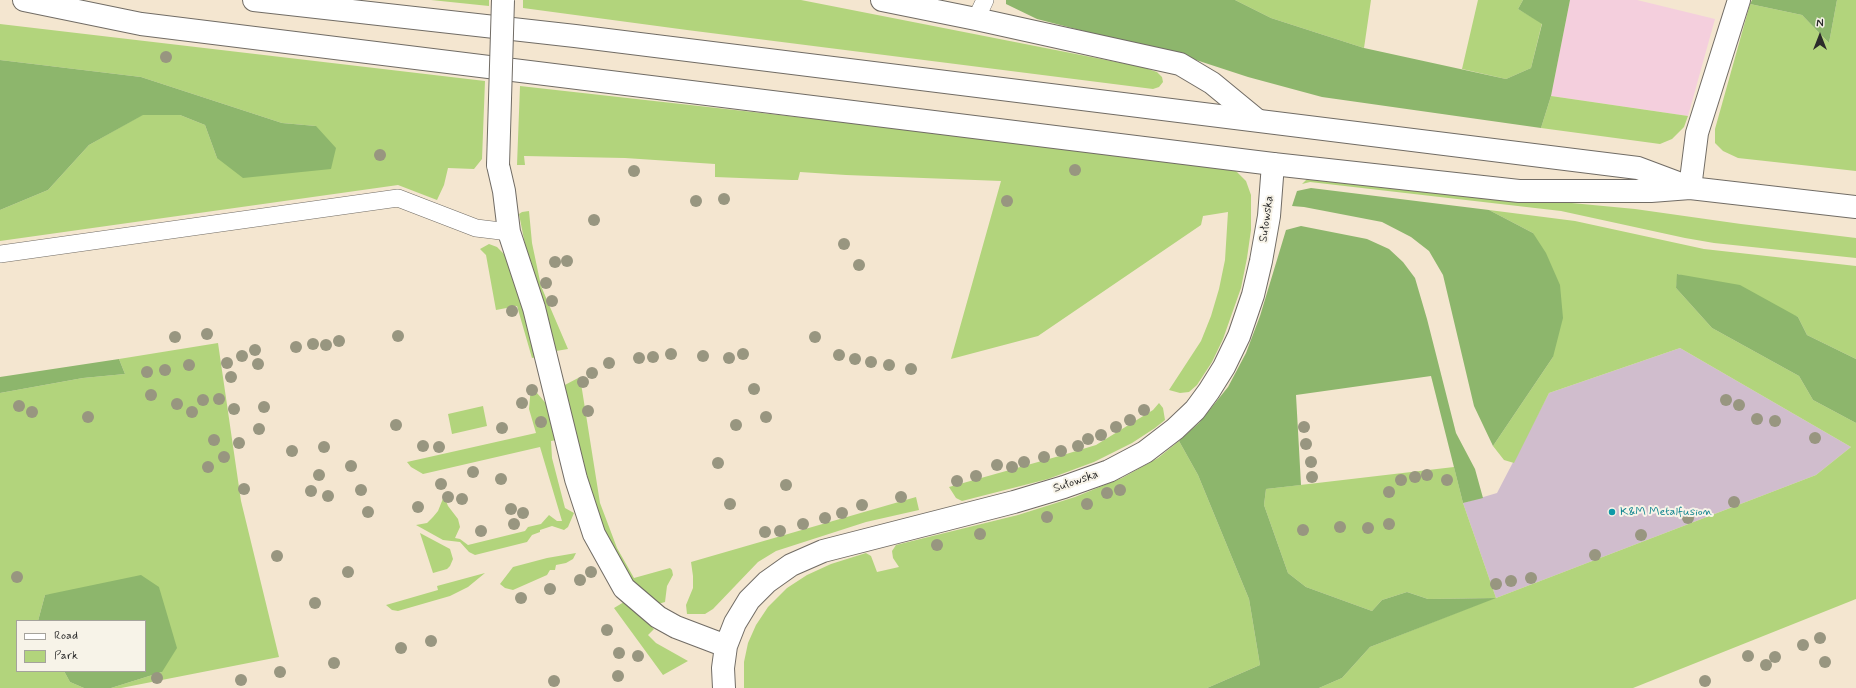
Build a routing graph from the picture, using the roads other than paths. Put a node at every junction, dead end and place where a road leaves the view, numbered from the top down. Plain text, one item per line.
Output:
1 (24, 0) edge
2 (254, 0) edge
3 (503, 0) edge
4 (882, 0) edge
5 (1739, 0) edge
6 (981, 9) edge
7 (1257, 120) junction
8 (1274, 164) junction
9 (1690, 188) junction
10 (1856, 207) edge
11 (509, 232) junction
12 (0, 254) edge
13 (726, 646) junction
14 (724, 688) edge

1 - 8 main road
2 - 7 main road
3 - 11 main road, bridge
4 - 6 main road
5 - 9 main road
6 - 7 main road
7 - 9 main road
8 - 9 main road
8 - 13 main road, Sułowska
9 - 10 main road
11 - 12 lane
11 - 13 main road
13 - 14 main road, Sułowska

